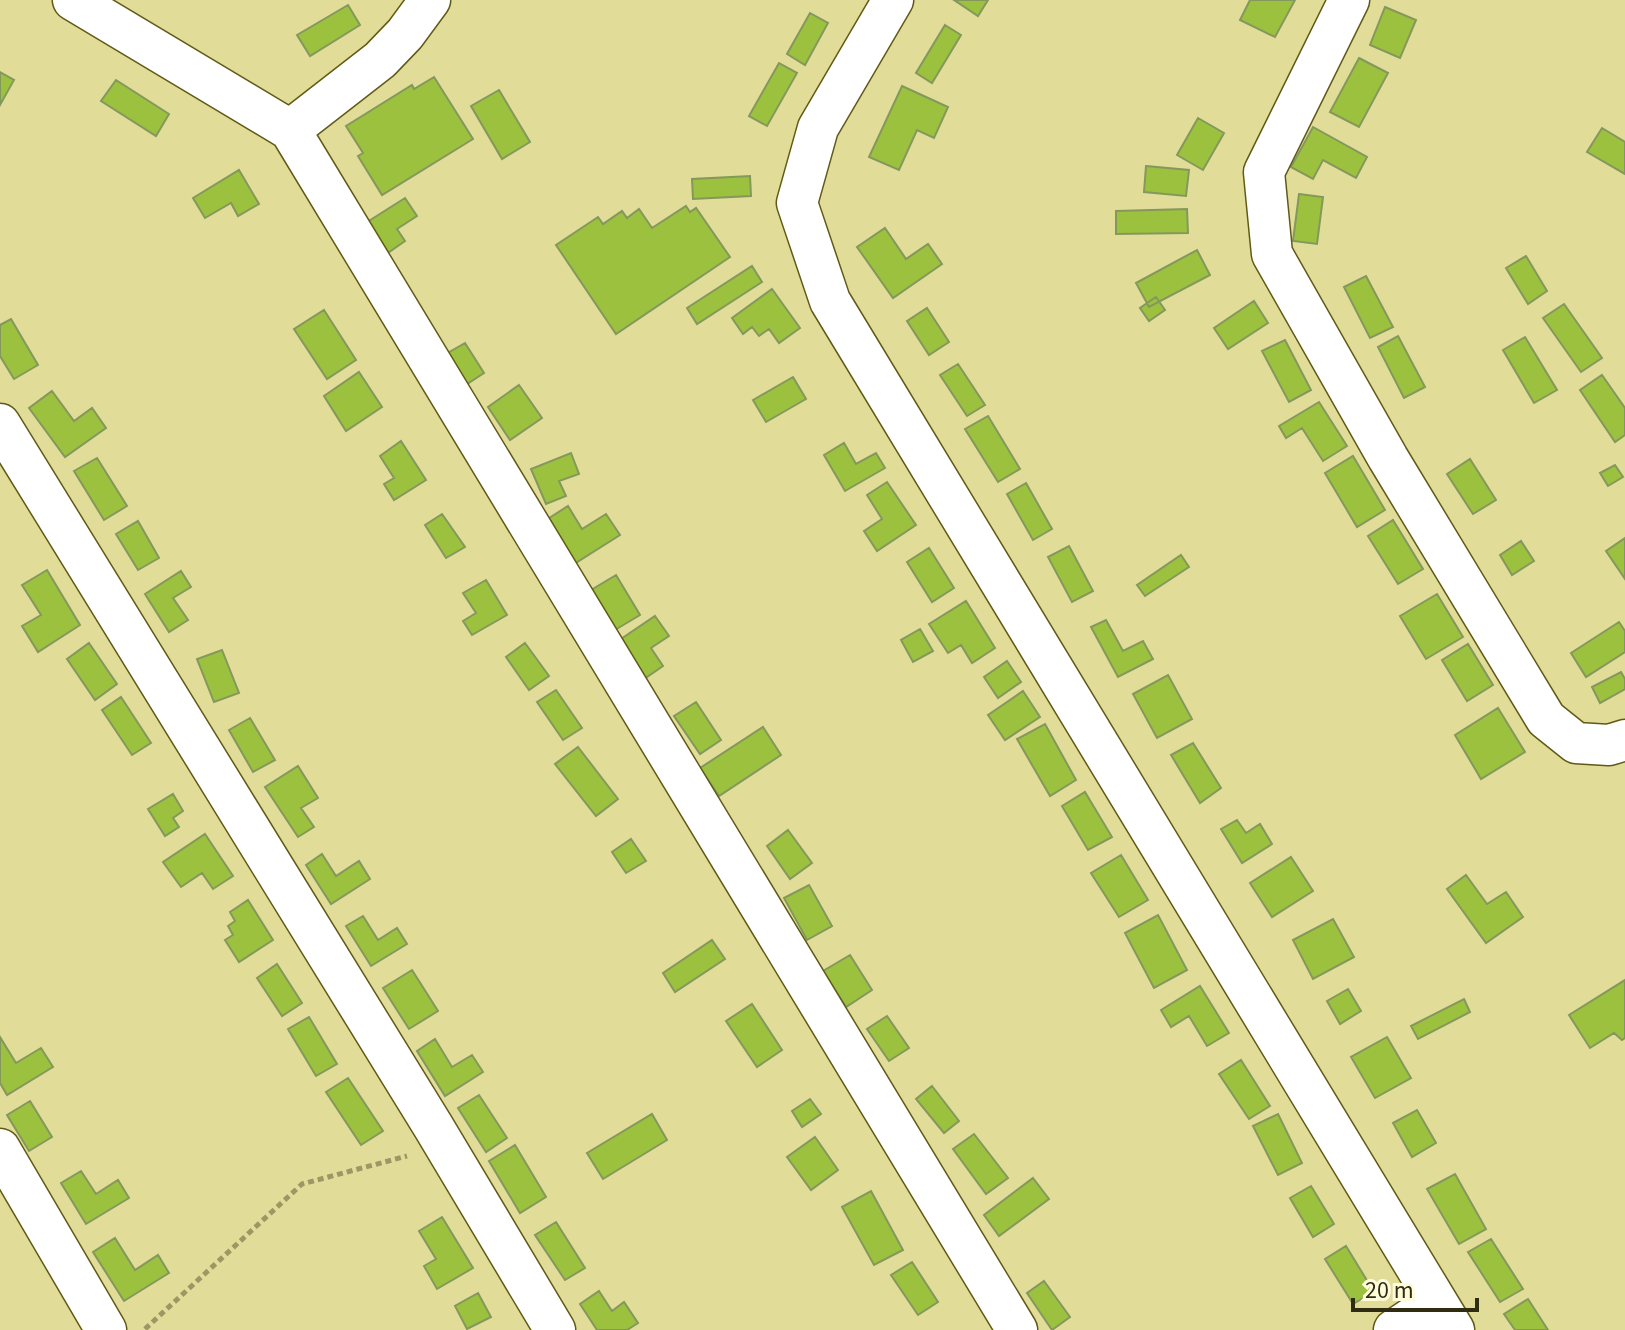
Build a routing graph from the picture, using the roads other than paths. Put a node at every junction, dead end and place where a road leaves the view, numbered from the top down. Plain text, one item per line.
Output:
1 (73, 0) edge
2 (430, 0) edge
3 (893, 0) edge
4 (1349, 0) edge
5 (290, 130) junction
6 (0, 424) edge
7 (1625, 740) edge
8 (0, 1149) edge
9 (1445, 1316) edge
10 (106, 1330) edge
11 (555, 1330) edge
12 (1017, 1330) edge
13 (1394, 1330) edge

1 - 5 street
2 - 5 street
3 - 9 street
4 - 7 street
5 - 12 street
6 - 11 street
8 - 10 street
9 - 13 street

